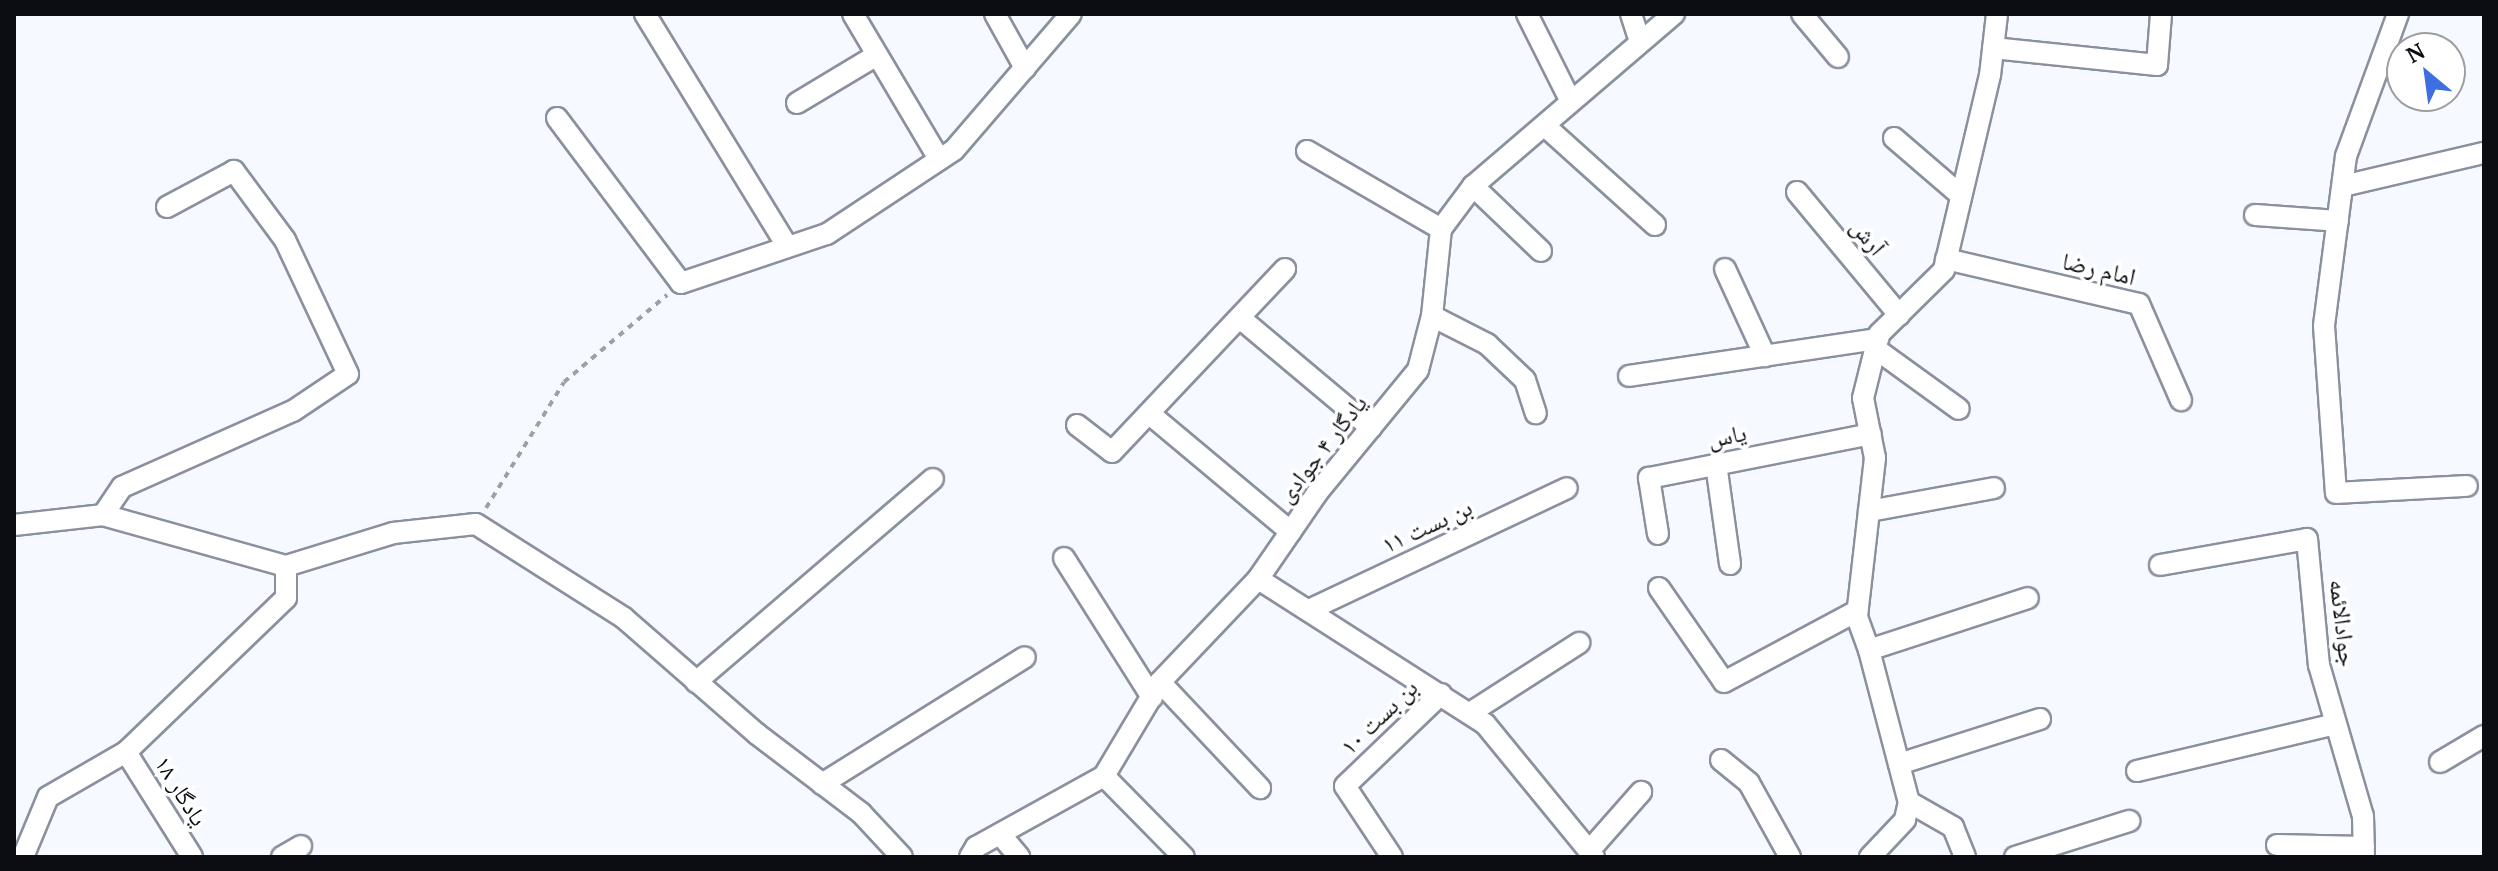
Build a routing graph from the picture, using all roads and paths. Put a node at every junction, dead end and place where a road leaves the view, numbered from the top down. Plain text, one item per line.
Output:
1 (645, 14) edge
2 (853, 14) edge
3 (995, 14) edge
4 (1071, 14) edge
5 (1527, 14) edge
6 (1631, 14) edge
7 (1674, 14) edge
8 (1802, 14) edge
9 (1997, 14) edge
10 (2161, 14) edge
11 (2398, 14) edge
12 (1640, 41) junction
13 (1993, 48) junction
14 (877, 55) junction
15 (1838, 57) dead end
16 (1025, 68) junction
17 (1570, 100) junction
18 (797, 103) dead end
19 (559, 122) dead end
20 (1545, 126) junction
21 (1894, 138) dead end
22 (1307, 151) dead end
23 (2484, 153) edge
24 (939, 159) junction
25 (1473, 186) junction
26 (2343, 186) junction
27 (1797, 192) dead end
28 (1958, 193) junction
29 (167, 207) dead end
30 (2255, 215) dead end
31 (2338, 221) junction
32 (1655, 225) dead end
33 (1441, 229) junction
34 (787, 246) junction
35 (1541, 251) dead end
36 (1946, 259) junction
37 (1285, 269) dead end
38 (1725, 269) dead end
39 (681, 283) junction
40 (1899, 315) junction
41 (1432, 316) junction
42 (1240, 318) junction
43 (1877, 344) junction
44 (1765, 356) junction
45 (1629, 376) dead end
46 (2181, 400) dead end
47 (1959, 409) dead end
48 (1536, 413) dead end
49 (1151, 415) junction
50 (1077, 425) dead end
51 (1371, 428) junction
52 (1871, 434) junction
53 (1716, 464) junction
54 (933, 479) dead end
55 (2467, 486) dead end
56 (1567, 488) dead end
57 (1994, 488) dead end
58 (1869, 511) junction
59 (103, 515) junction
60 (476, 524) junction
61 (14, 525) edge
62 (1291, 532) junction
63 (1658, 534) dead end
64 (1064, 558) dead end
65 (1730, 564) dead end
66 (2160, 565) dead end
67 (286, 566) junction
68 (1258, 579) junction
69 (1659, 588) dead end
70 (2028, 598) dead end
71 (1309, 610) junction
72 (1857, 611) junction
73 (1579, 643) dead end
74 (1869, 650) junction
75 (1025, 657) dead end
76 (696, 682) junction
77 (1156, 690) junction
78 (1441, 694) junction
79 (1470, 713) junction
80 (2040, 719) dead end
81 (2336, 724) junction
82 (2484, 736) edge
83 (126, 752) junction
84 (1721, 760) dead end
85 (2440, 762) dead end
86 (1899, 764) junction
87 (2137, 771) dead end
88 (1104, 776) junction
89 (822, 784) junction
90 (1260, 788) dead end
91 (1641, 792) dead end
92 (1909, 802) junction
93 (2129, 821) dead end
94 (1000, 834) junction
95 (31, 837) junction
96 (2277, 845) dead end
97 (301, 846) dead end
98 (2364, 852) edge
99 (1591, 854) edge
100 (23, 857) edge
101 (44, 857) edge
102 (192, 857) edge
103 (282, 857) edge
104 (902, 857) edge
105 (970, 857) edge
106 (1019, 857) edge
107 (1184, 857) edge
108 (1392, 857) edge
109 (1790, 857) edge
110 (1870, 857) edge
111 (1965, 857) edge
112 (2015, 857) edge

1 - 34 street
2 - 14 street
3 - 16 street
4 - 16 street
5 - 17 street
6 - 12 street
7 - 12 street
8 - 15 street
9 - 13 street
10 - 13 street
11 - 26 street
12 - 17 street
13 - 28 street
14 - 18 street
14 - 24 street
16 - 24 street
17 - 20 street
19 - 39 street
20 - 25 street
20 - 32 street
21 - 28 street
22 - 33 street
23 - 26 street
24 - 34 street
25 - 33 street
25 - 35 street
26 - 31 street
27 - 40 street, آرش
28 - 36 street
29 - 59 street
30 - 31 street
31 - 55 street
33 - 41 street, یادگار ۴ جوادی
34 - 39 street
36 - 40 street
36 - 46 street, امام رضا
37 - 42 street
38 - 44 street
39 - 60 path
40 - 43 street
41 - 48 street
41 - 51 street, یادگار ۴ جوادی
42 - 49 street
42 - 51 street
43 - 44 street
43 - 47 street
43 - 52 street
44 - 45 street
49 - 50 street
49 - 62 street
51 - 62 street, یادگار ۴ جوادی
52 - 53 street, یاس
52 - 58 street
53 - 63 street, یاس
53 - 65 street
54 - 76 street
56 - 71 street, بن بست ۱۱
57 - 58 street
58 - 72 street
59 - 61 street
59 - 67 street
60 - 67 street
60 - 76 street
62 - 68 street, یادگار ۴ جوادی
64 - 77 street
66 - 81 street, جوادالائمه
67 - 83 street
68 - 71 street
68 - 77 street, یادگار ۴ جوادی
69 - 72 street
70 - 74 street
71 - 78 street
72 - 74 street
73 - 79 street
74 - 86 street
75 - 89 street
76 - 89 street
77 - 88 street, یادگار ۴ جوادی
77 - 90 street
78 - 79 street
78 - 108 street, بن بست ۱۰
79 - 99 street
80 - 86 street
81 - 87 street
81 - 98 street, جوادالائمه
82 - 85 street
83 - 95 street
83 - 102 street, یادگار ۱۸
84 - 109 street
86 - 92 street
88 - 94 street
88 - 107 street
89 - 104 street
91 - 99 street
92 - 110 street
92 - 111 street
93 - 112 street
94 - 105 street
94 - 106 street
95 - 100 street
95 - 101 street
96 - 98 street
97 - 103 street

